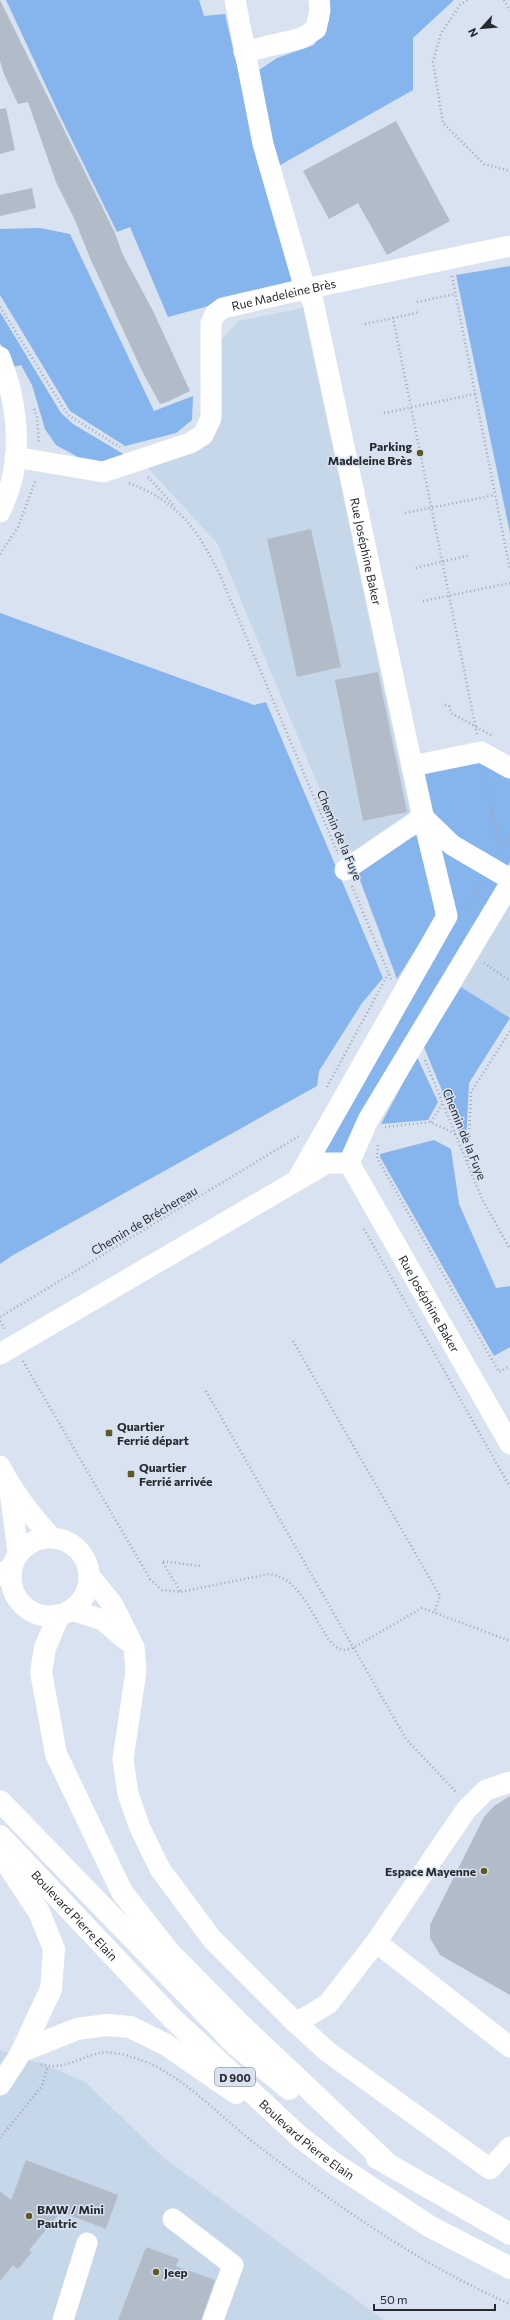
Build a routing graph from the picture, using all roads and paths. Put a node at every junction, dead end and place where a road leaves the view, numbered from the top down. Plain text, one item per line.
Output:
1 (235, 0) edge
2 (319, 0) edge
3 (467, 0) edge
4 (504, 0) edge
5 (510, 11) edge
6 (244, 52) junction
7 (510, 171) edge
8 (510, 246) edge
9 (451, 272) dead end
10 (305, 289) junction
11 (455, 294) junction
12 (417, 302) dead end
13 (0, 307) edge
14 (420, 312) dead end
15 (393, 318) junction
16 (365, 324) dead end
17 (0, 357) edge
18 (475, 394) junction
19 (411, 407) junction
20 (384, 413) dead end
21 (14, 457) junction
22 (134, 461) junction
23 (103, 472) junction
24 (495, 495) junction
25 (431, 508) junction
26 (178, 511) junction
27 (0, 512) edge
28 (405, 513) dead end
29 (506, 548) junction
30 (510, 551) edge
31 (470, 555) dead end
32 (442, 562) junction
33 (416, 568) dead end
34 (510, 570) edge
35 (510, 583) edge
36 (449, 596) junction
37 (423, 601) dead end
38 (445, 705) dead end
39 (476, 726) junction
40 (496, 738) dead end
41 (481, 752) junction
42 (412, 766) junction
43 (510, 768) edge
44 (423, 817) junction
45 (510, 834) edge
46 (500, 851) junction
47 (498, 856) dead end
48 (345, 870) junction
49 (510, 879) edge
50 (510, 884) edge
51 (469, 954) junction
52 (388, 974) junction
53 (510, 981) edge
54 (399, 999) junction
55 (510, 1031) edge
56 (420, 1034) junction
57 (326, 1088) dead end
58 (443, 1103) junction
59 (368, 1120) junction
60 (431, 1122) junction
61 (301, 1132) dead end
62 (456, 1134) junction
63 (378, 1142) dead end
64 (306, 1145) junction
65 (349, 1163) junction
66 (468, 1164) junction
67 (297, 1180) junction
68 (361, 1224) dead end
69 (510, 1250) edge
70 (0, 1317) edge
71 (0, 1321) edge
72 (294, 1341) dead end
73 (7, 1350) edge
74 (510, 1366) edge
75 (206, 1391) dead end
76 (510, 1444) edge
77 (4, 1475) edge
78 (510, 1487) edge
79 (51, 1537) junction
80 (10, 1565) edge
81 (200, 1566) dead end
82 (89, 1575) junction
83 (180, 1592) junction
84 (65, 1612) junction
85 (434, 1613) junction
86 (510, 1641) edge
87 (134, 1647) junction
88 (353, 1647) junction
89 (510, 1782) edge
90 (0, 1801) edge
91 (470, 1806) junction
92 (0, 1836) edge
93 (0, 1853) edge
94 (376, 1942) junction
95 (296, 2023) junction
96 (510, 2047) edge
97 (30, 2056) junction
98 (48, 2066) junction
99 (0, 2085) edge
100 (0, 2138) edge
101 (300, 2138) junction
102 (510, 2147) edge
103 (390, 2165) junction
104 (173, 2219) dead end
105 (510, 2234) edge
106 (88, 2243) dead end
107 (510, 2268) edge
108 (510, 2304) edge
109 (63, 2320) edge
110 (213, 2320) edge

1 - 6 street, Rue Joséphine Baker
2 - 6 street
3 - 7 path
4 - 5 path
6 - 10 street, Rue Joséphine Baker
8 - 10 street, Rue Madeleine Brès
9 - 11 path
10 - 22 street, Rue Madeleine Brès
10 - 42 street, Rue Joséphine Baker
11 - 12 path
11 - 18 path
13 - 22 path
14 - 15 path
15 - 16 path
15 - 19 path
17 - 21 street
18 - 19 path
18 - 24 path
19 - 20 path
19 - 25 path
21 - 23 street
21 - 27 street
22 - 23 street, Rue Madeleine Brès
22 - 26 path
23 - 26 path, Chemin de la Fuye
24 - 25 path
24 - 29 path
25 - 28 path
25 - 32 path
26 - 48 path, Chemin de la Fuye
29 - 30 path
29 - 34 path
31 - 32 path
32 - 33 path
32 - 36 path
35 - 36 path
36 - 37 path
36 - 39 path
38 - 39 path
39 - 40 path
39 - 41 path
41 - 42 street
41 - 43 street
41 - 46 path
42 - 44 street, Rue Joséphine Baker
44 - 48 street
44 - 49 street
44 - 54 street, Rue Joséphine Baker
45 - 46 path
46 - 47 path
48 - 52 path, Chemin de la Fuye
50 - 51 street
51 - 53 path
51 - 56 street
52 - 54 path, Chemin de la Fuye
52 - 57 path
54 - 64 street, Rue Joséphine Baker
55 - 66 path
56 - 58 path, Chemin de la Fuye
56 - 59 street
58 - 60 path
58 - 62 path, Chemin de la Fuye
59 - 60 path
59 - 65 street
60 - 62 path
61 - 64 path
62 - 66 path, Chemin de la Fuye
63 - 74 path
64 - 67 street, Rue Joséphine Baker
64 - 70 path, Chemin de Bréchereau
65 - 67 street
65 - 76 street, Rue Joséphine Baker
66 - 69 path, Chemin de la Fuye
67 - 73 street
68 - 78 path
71 - 73 path
72 - 85 path
73 - 83 path
75 - 88 path
77 - 79 street
77 - 80 street
79 - 80 street
79 - 82 street
80 - 84 street
81 - 83 path
82 - 84 street
82 - 87 street
83 - 88 path
84 - 87 street
84 - 103 main road
85 - 86 path
85 - 88 path
87 - 95 street
88 - 91 path
89 - 91 street
90 - 103 main road, Boulevard Pierre Elain / D 900
91 - 94 street
92 - 101 main road, Boulevard Pierre Elain / D 900
93 - 97 main road
94 - 95 street
94 - 96 street
95 - 102 street
97 - 98 path
97 - 99 street
97 - 101 main road
98 - 100 path
98 - 108 path
101 - 107 main road, Boulevard Pierre Elain / D 900
103 - 105 main road, Boulevard Pierre Elain / D 900
104 - 110 street
106 - 109 street

